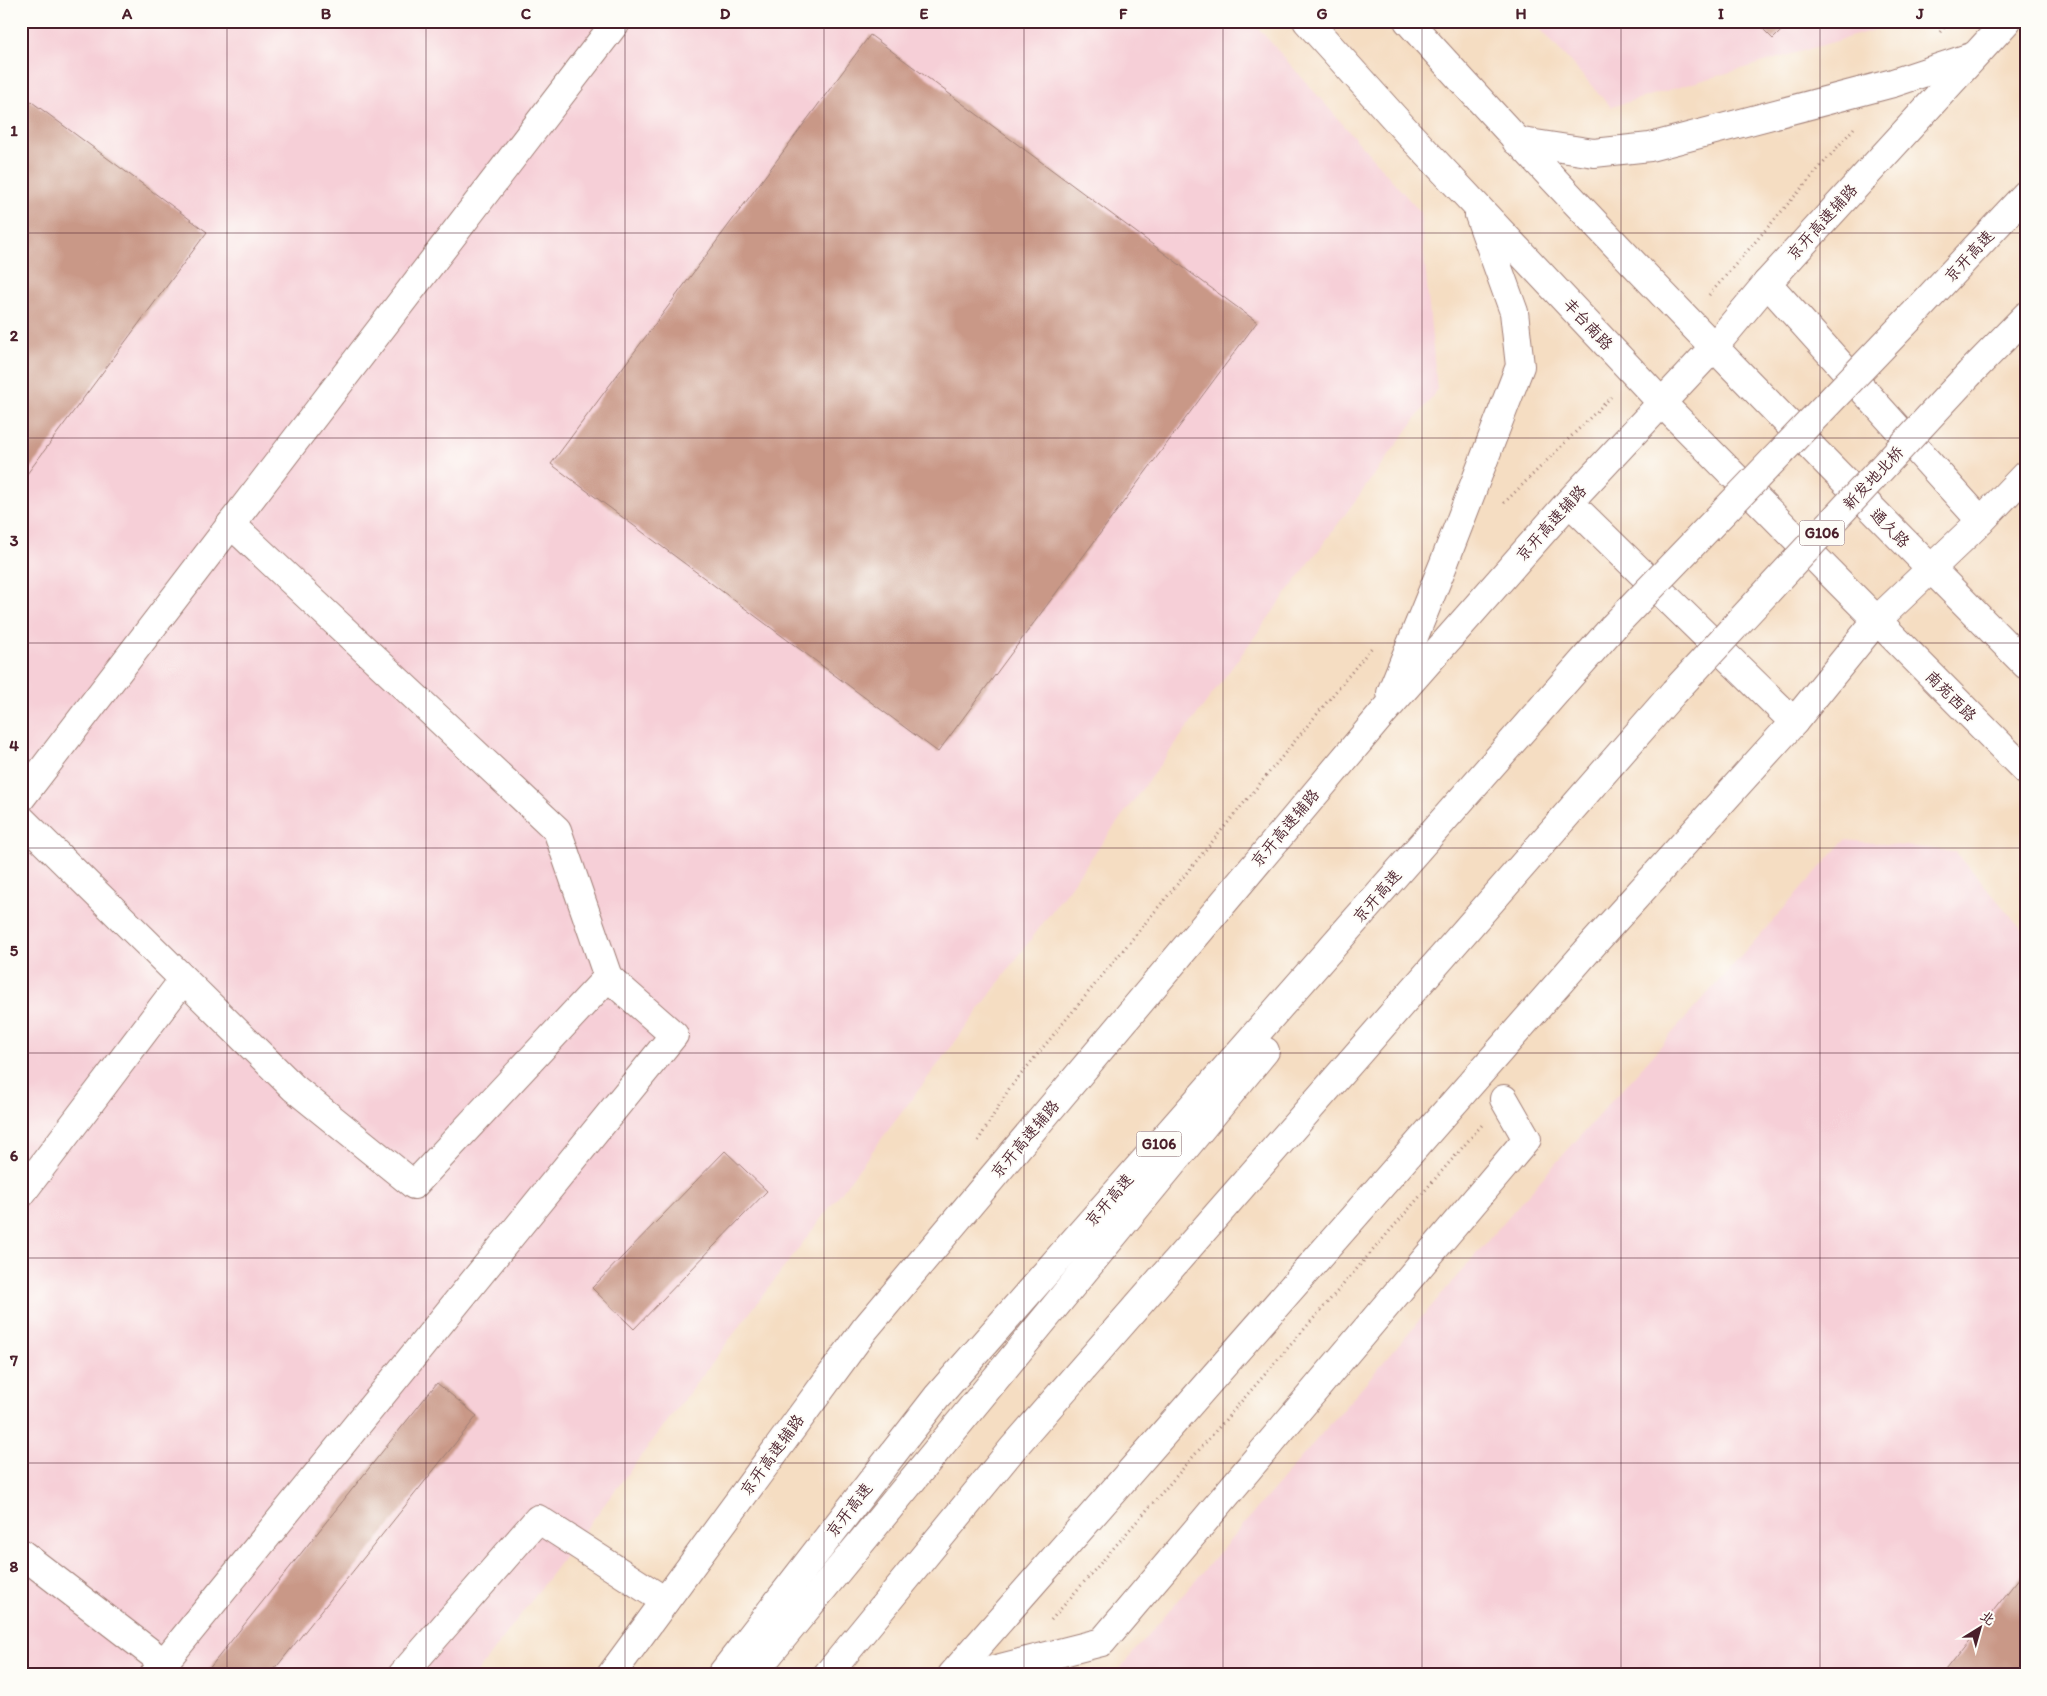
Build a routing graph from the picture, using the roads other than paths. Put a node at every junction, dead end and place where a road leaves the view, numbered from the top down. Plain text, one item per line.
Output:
1 (617, 21) edge
2 (1307, 21) edge
3 (1408, 21) edge
4 (2006, 21) edge
5 (1973, 57) junction
6 (1516, 141) junction
7 (2026, 194) edge
8 (1475, 204) junction
9 (1767, 283) junction
10 (2026, 316) edge
11 (1713, 348) junction
12 (1662, 403) junction
13 (2026, 474) edge
14 (1569, 502) junction
15 (1981, 521) junction
16 (231, 524) junction
17 (1931, 569) junction
18 (1876, 621) junction
19 (1613, 627) junction
20 (2026, 665) edge
21 (1383, 713) junction
22 (1794, 722) junction
23 (2026, 771) edge
24 (21, 798) edge
25 (21, 820) edge
26 (608, 977) junction
27 (183, 980) junction
28 (1406, 998) junction
29 (1504, 1099) dead end
30 (21, 1194) edge
31 (21, 1553) edge
32 (665, 1601) junction
33 (159, 1669) edge
34 (402, 1675) edge
35 (611, 1675) edge
36 (721, 1675) edge
37 (752, 1675) edge
38 (827, 1675) edge
39 (833, 1675) edge
40 (952, 1675) edge
41 (973, 1675) edge

1 - 16 main road
2 - 8 main road, 丰台南路
3 - 6 main road
4 - 5 main road, 京开高速辅路
5 - 6 main road
5 - 9 main road, 京开高速辅路
6 - 11 main road
7 - 19 main road, 京开高速 / G106, bridge
8 - 12 main road, 丰台南路
8 - 21 main road
9 - 11 main road, 京开高速辅路
9 - 15 main road
10 - 28 main road, 新发地北桥 / G106, bridge
11 - 12 main road, 京开高速辅路
11 - 17 main road, 通久路
12 - 14 main road, 京开高速辅路
12 - 18 main road, 丰台南路
13 - 15 main road
14 - 21 main road, 京开高速辅路
14 - 22 main road
15 - 17 main road
16 - 24 main road
16 - 26 main road
17 - 18 main road
17 - 20 main road, 通久路
18 - 22 main road
18 - 23 main road, 南苑西路
19 - 36 main road, 京开高速 / G106
19 - 37 main road
21 - 32 main road, 京开高速辅路
22 - 40 main road
25 - 27 main road
26 - 27 main road
26 - 33 main road
27 - 30 main road
28 - 38 main road, G106
28 - 39 main road
29 - 41 main road
31 - 33 main road
32 - 34 main road
32 - 35 main road, 京开高速辅路

